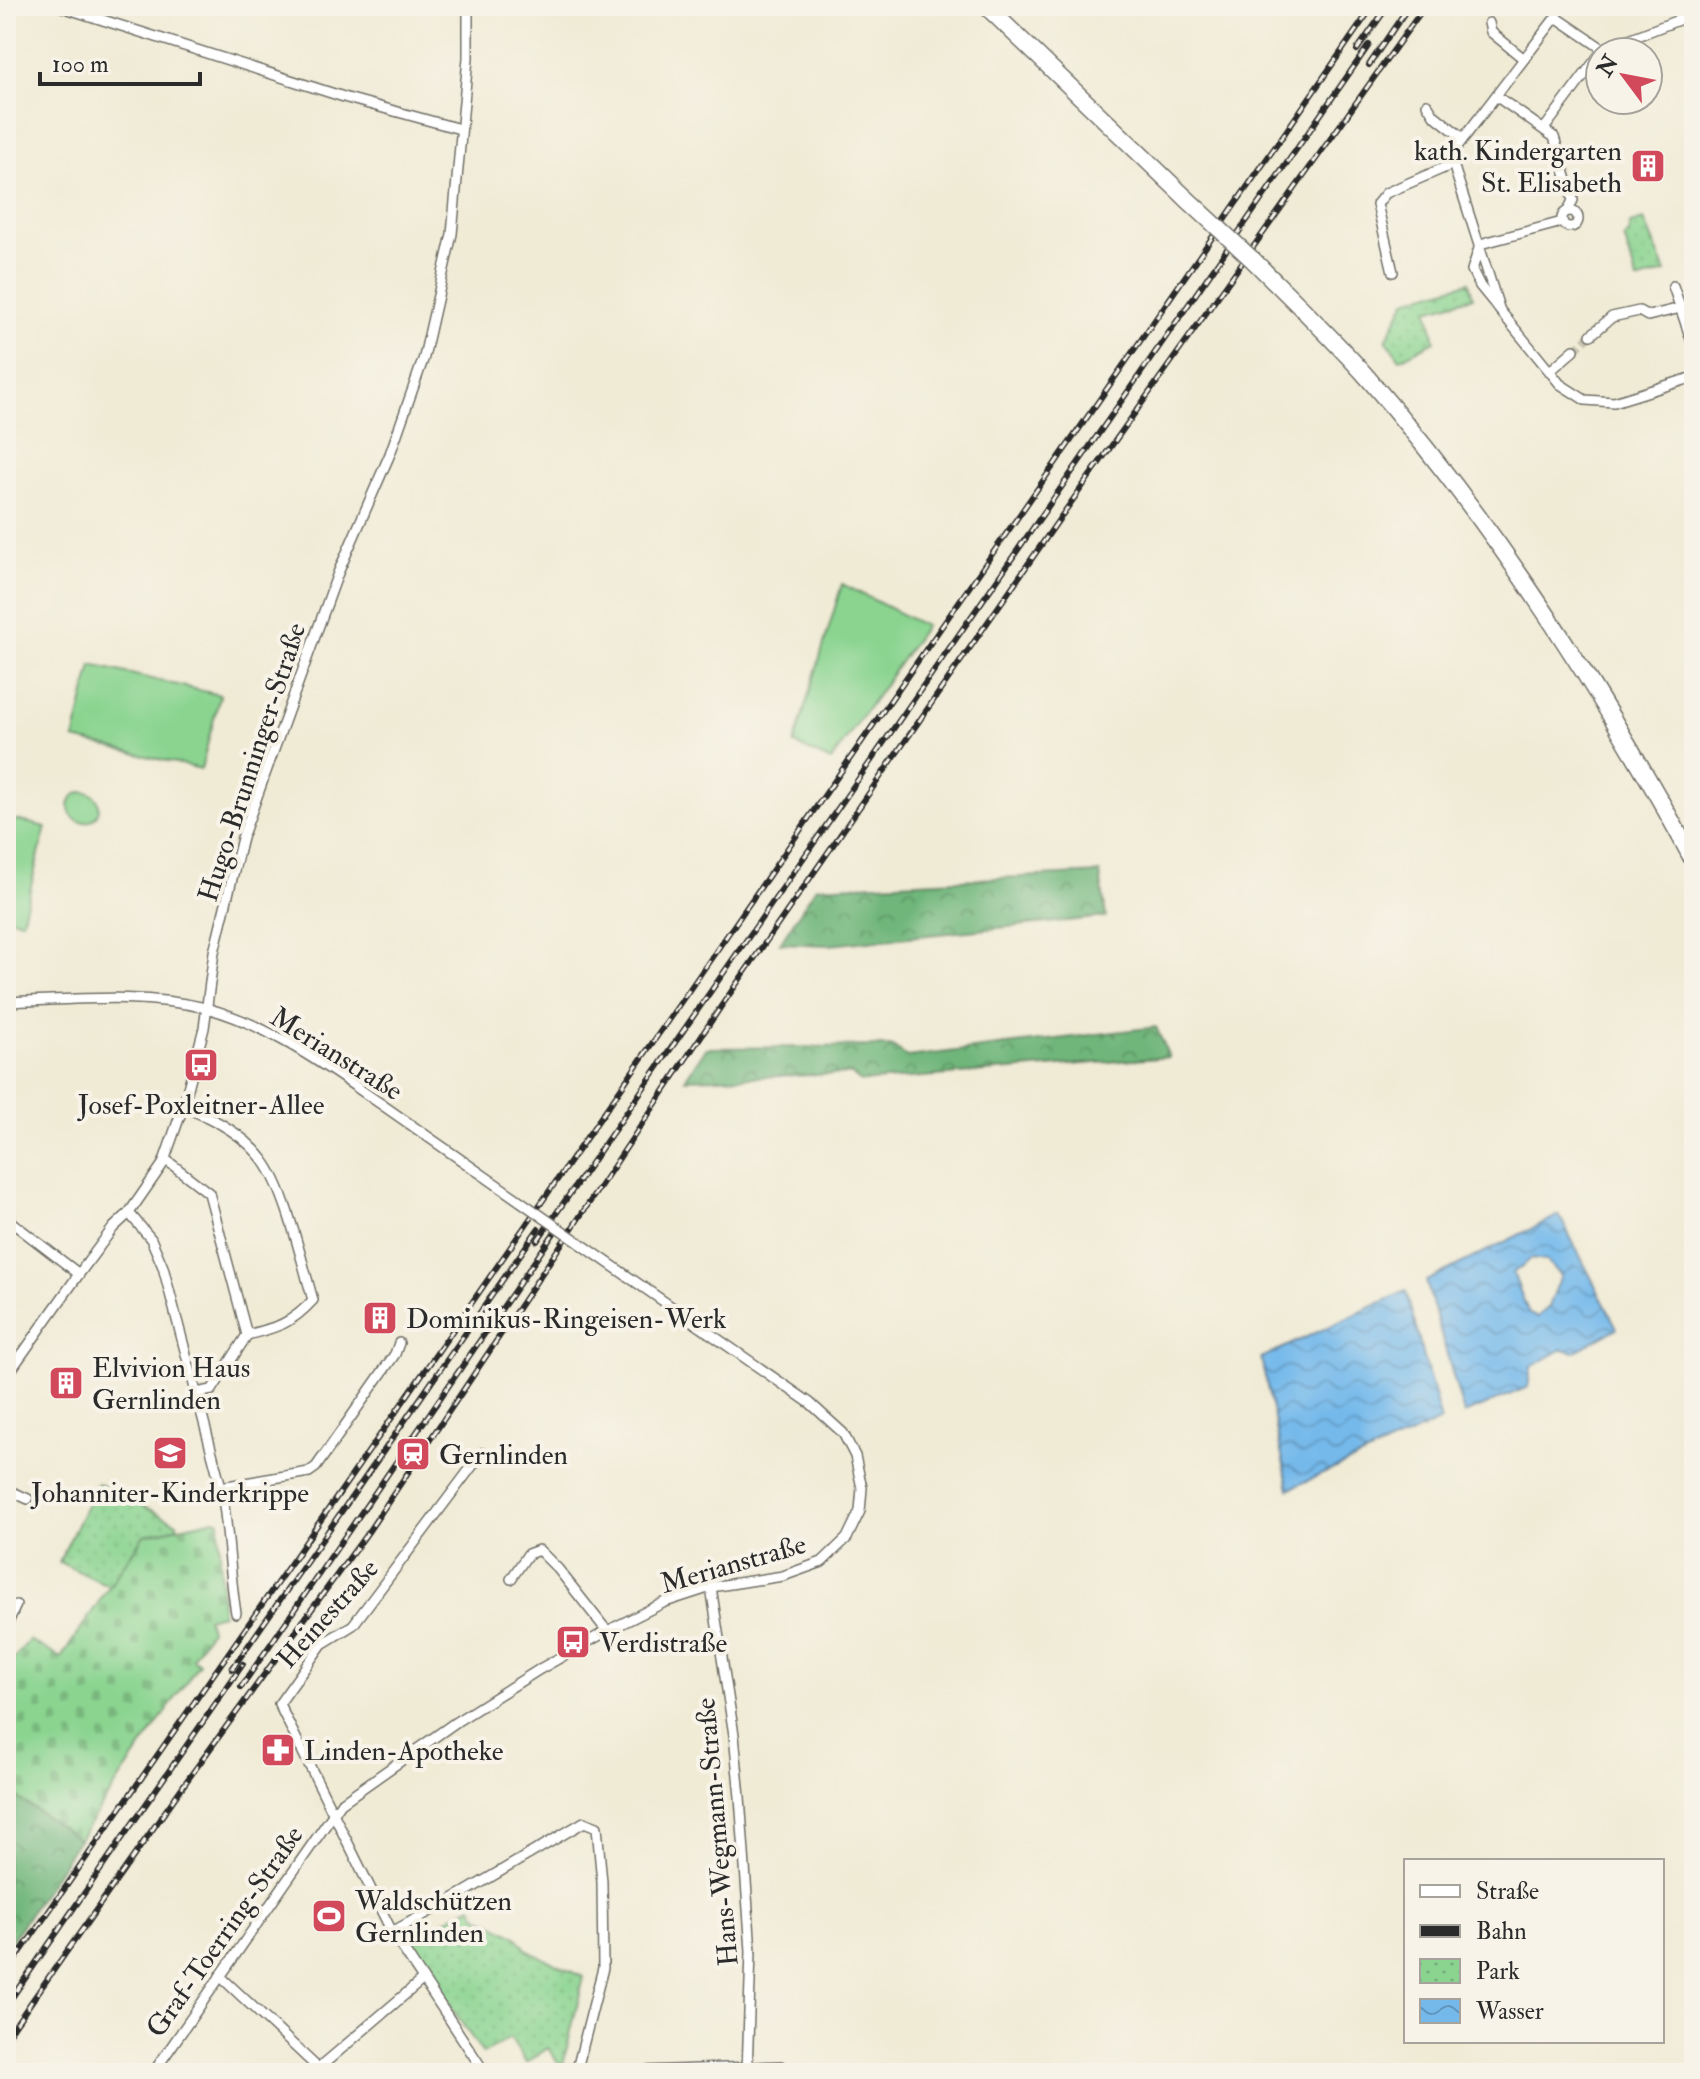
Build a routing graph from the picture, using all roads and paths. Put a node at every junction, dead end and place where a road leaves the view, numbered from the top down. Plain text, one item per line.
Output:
1 (59, 6) edge
2 (468, 6) edge
3 (986, 6) edge
4 (1561, 6) edge
5 (1694, 14) edge
6 (1556, 17) junction
7 (1489, 23) dead end
8 (1640, 36) edge
9 (1584, 39) edge
10 (1524, 59) junction
11 (1584, 75) edge
12 (1496, 96) junction
13 (1427, 104) dead end
14 (460, 129) junction
15 (1544, 129) junction
16 (1463, 138) junction
17 (1453, 164) junction
18 (1480, 244) junction
19 (1393, 272) dead end
20 (1673, 286) dead end
21 (1694, 308) edge
22 (1682, 310) junction
23 (1500, 311) junction
24 (1591, 335) tunnel mouth
25 (1694, 348) edge
26 (1574, 350) tunnel mouth
27 (1550, 371) junction
28 (1694, 377) edge
29 (1694, 862) edge
30 (6, 1002) edge
31 (205, 1008) junction
32 (183, 1107) junction
33 (165, 1159) junction
34 (129, 1213) junction
35 (6, 1218) edge
36 (79, 1274) junction
37 (247, 1335) junction
38 (399, 1343) dead end
39 (6, 1377) edge
40 (196, 1393) junction
41 (482, 1453) dead end
42 (221, 1487) junction
43 (6, 1489) edge
44 (28, 1499) dead end
45 (511, 1579) dead end
46 (711, 1587) junction
47 (16, 1605) dead end
48 (236, 1613) dead end
49 (6, 1627) edge
50 (607, 1631) junction
51 (332, 1815) junction
52 (392, 1932) junction
53 (220, 1976) junction
54 (422, 1980) junction
55 (781, 2066) dead end
56 (746, 2070) edge
57 (318, 2071) edge
58 (153, 2073) edge
59 (485, 2073) edge
60 (576, 2073) edge
61 (589, 2073) edge

1 - 14 street
2 - 14 street, Hugo-Brunninger-Straße
3 - 29 highway, bridge
4 - 6 street
5 - 8 street
6 - 9 street
6 - 10 street
7 - 10 street
10 - 12 street
11 - 15 street
12 - 15 street
12 - 16 street
13 - 16 street
14 - 31 street, Hugo-Brunninger-Straße
15 - 18 street
16 - 17 street
17 - 18 street
17 - 19 street
18 - 23 street
18 - 23 street
20 - 22 street
21 - 22 street
22 - 24 street
22 - 25 street
23 - 27 street
26 - 27 street
27 - 28 street
30 - 31 street
31 - 32 street, Hugo-Brunninger-Straße
31 - 46 street, Merianstraße, bridge
32 - 33 street, Hugo-Brunninger-Straße
32 - 37 street
33 - 34 street, Hugo-Brunninger-Straße
33 - 37 street
34 - 36 street, Hugo-Brunninger-Straße
34 - 40 street
35 - 36 street
36 - 39 street, Hugo-Brunninger-Straße
37 - 40 street
38 - 42 street
40 - 42 street
41 - 51 street, Heinestraße
42 - 48 street
43 - 44 street
45 - 50 street
46 - 50 street, Merianstraße
46 - 56 street, Hans-Wegmann-Straße
47 - 49 street
50 - 51 street, Merianstraße
51 - 52 street
51 - 53 street, Graf-Toerring-Straße
52 - 54 street
52 - 60 street
53 - 57 street
53 - 58 street, Graf-Toerring-Straße
54 - 57 street
54 - 59 street
55 - 56 street
56 - 61 street

